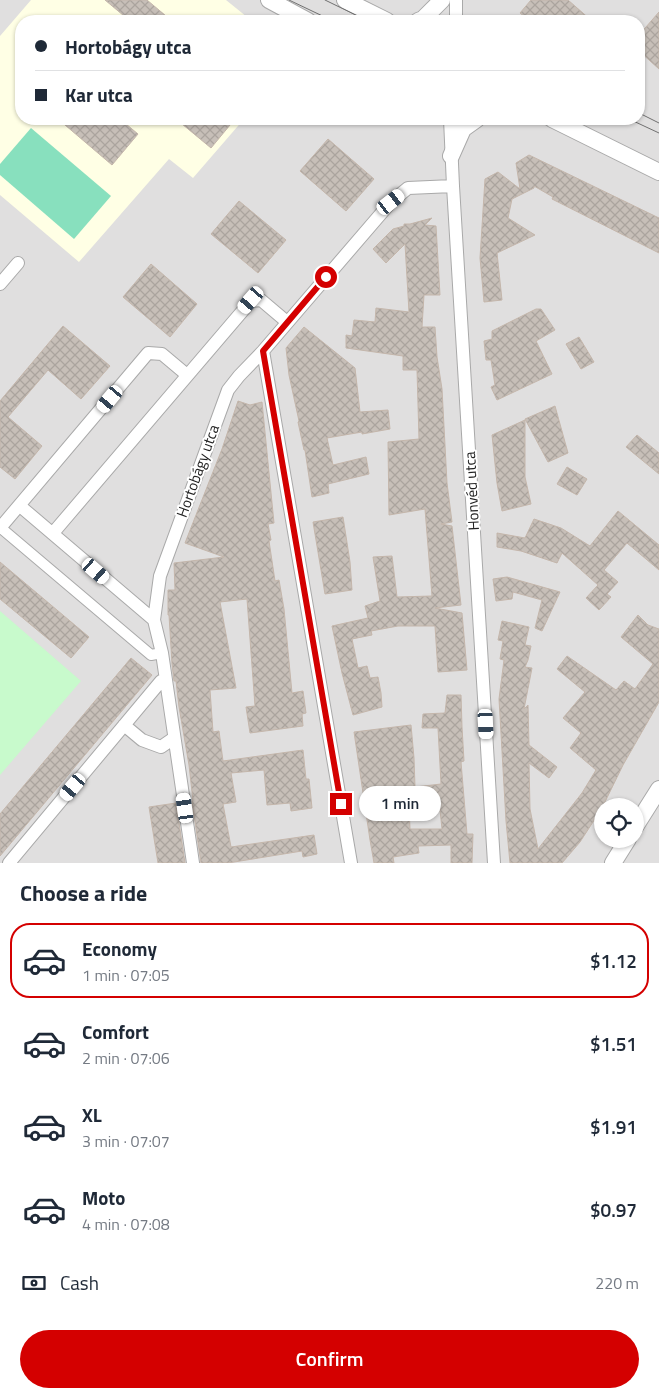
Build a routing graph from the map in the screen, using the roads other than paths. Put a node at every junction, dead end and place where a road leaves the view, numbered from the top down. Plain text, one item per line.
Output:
1 (269, 0) edge
2 (345, 0) edge
3 (442, 0) edge
4 (456, 0) edge
5 (297, 15) edge
6 (375, 15) edge
7 (427, 15) edge
8 (456, 15) edge
9 (450, 125) edge
10 (469, 125) edge
11 (564, 125) edge
12 (451, 156) junction
13 (659, 172) edge
14 (453, 186) junction
15 (18, 263) dead end
16 (0, 284) edge
17 (287, 322) junction
18 (263, 351) junction
19 (187, 375) junction
20 (20, 506) junction
21 (0, 528) edge
22 (53, 533) junction
23 (154, 620) junction
24 (162, 653) junction
25 (160, 668) dead end
26 (161, 682) joint
27 (124, 726) junction
28 (174, 738) junction
29 (659, 788) edge
30 (644, 812) edge
31 (622, 848) edge
32 (8, 863) edge
33 (193, 863) edge
34 (351, 863) edge
35 (494, 863) edge
36 (613, 863) edge

1 - 5 street
2 - 6 street
3 - 7 street
4 - 8 street
9 - 12 street, Honvéd utca
10 - 12 street
11 - 13 street
12 - 14 street, Honvéd utca
14 - 17 street, Hortobágy utca
14 - 35 street, Honvéd utca
15 - 16 street
17 - 18 street, Hortobágy utca
17 - 19 street
18 - 23 street, Hortobágy utca
18 - 34 street
19 - 20 street
19 - 22 street
20 - 21 street
20 - 22 street
21 - 24 street
22 - 23 street
23 - 24 street, Hortobágy utca
24 - 28 street, Hortobágy utca
25 - 26 street
26 - 27 street
27 - 28 street
27 - 32 street
28 - 33 street, Hortobágy utca
29 - 30 street
31 - 36 street

